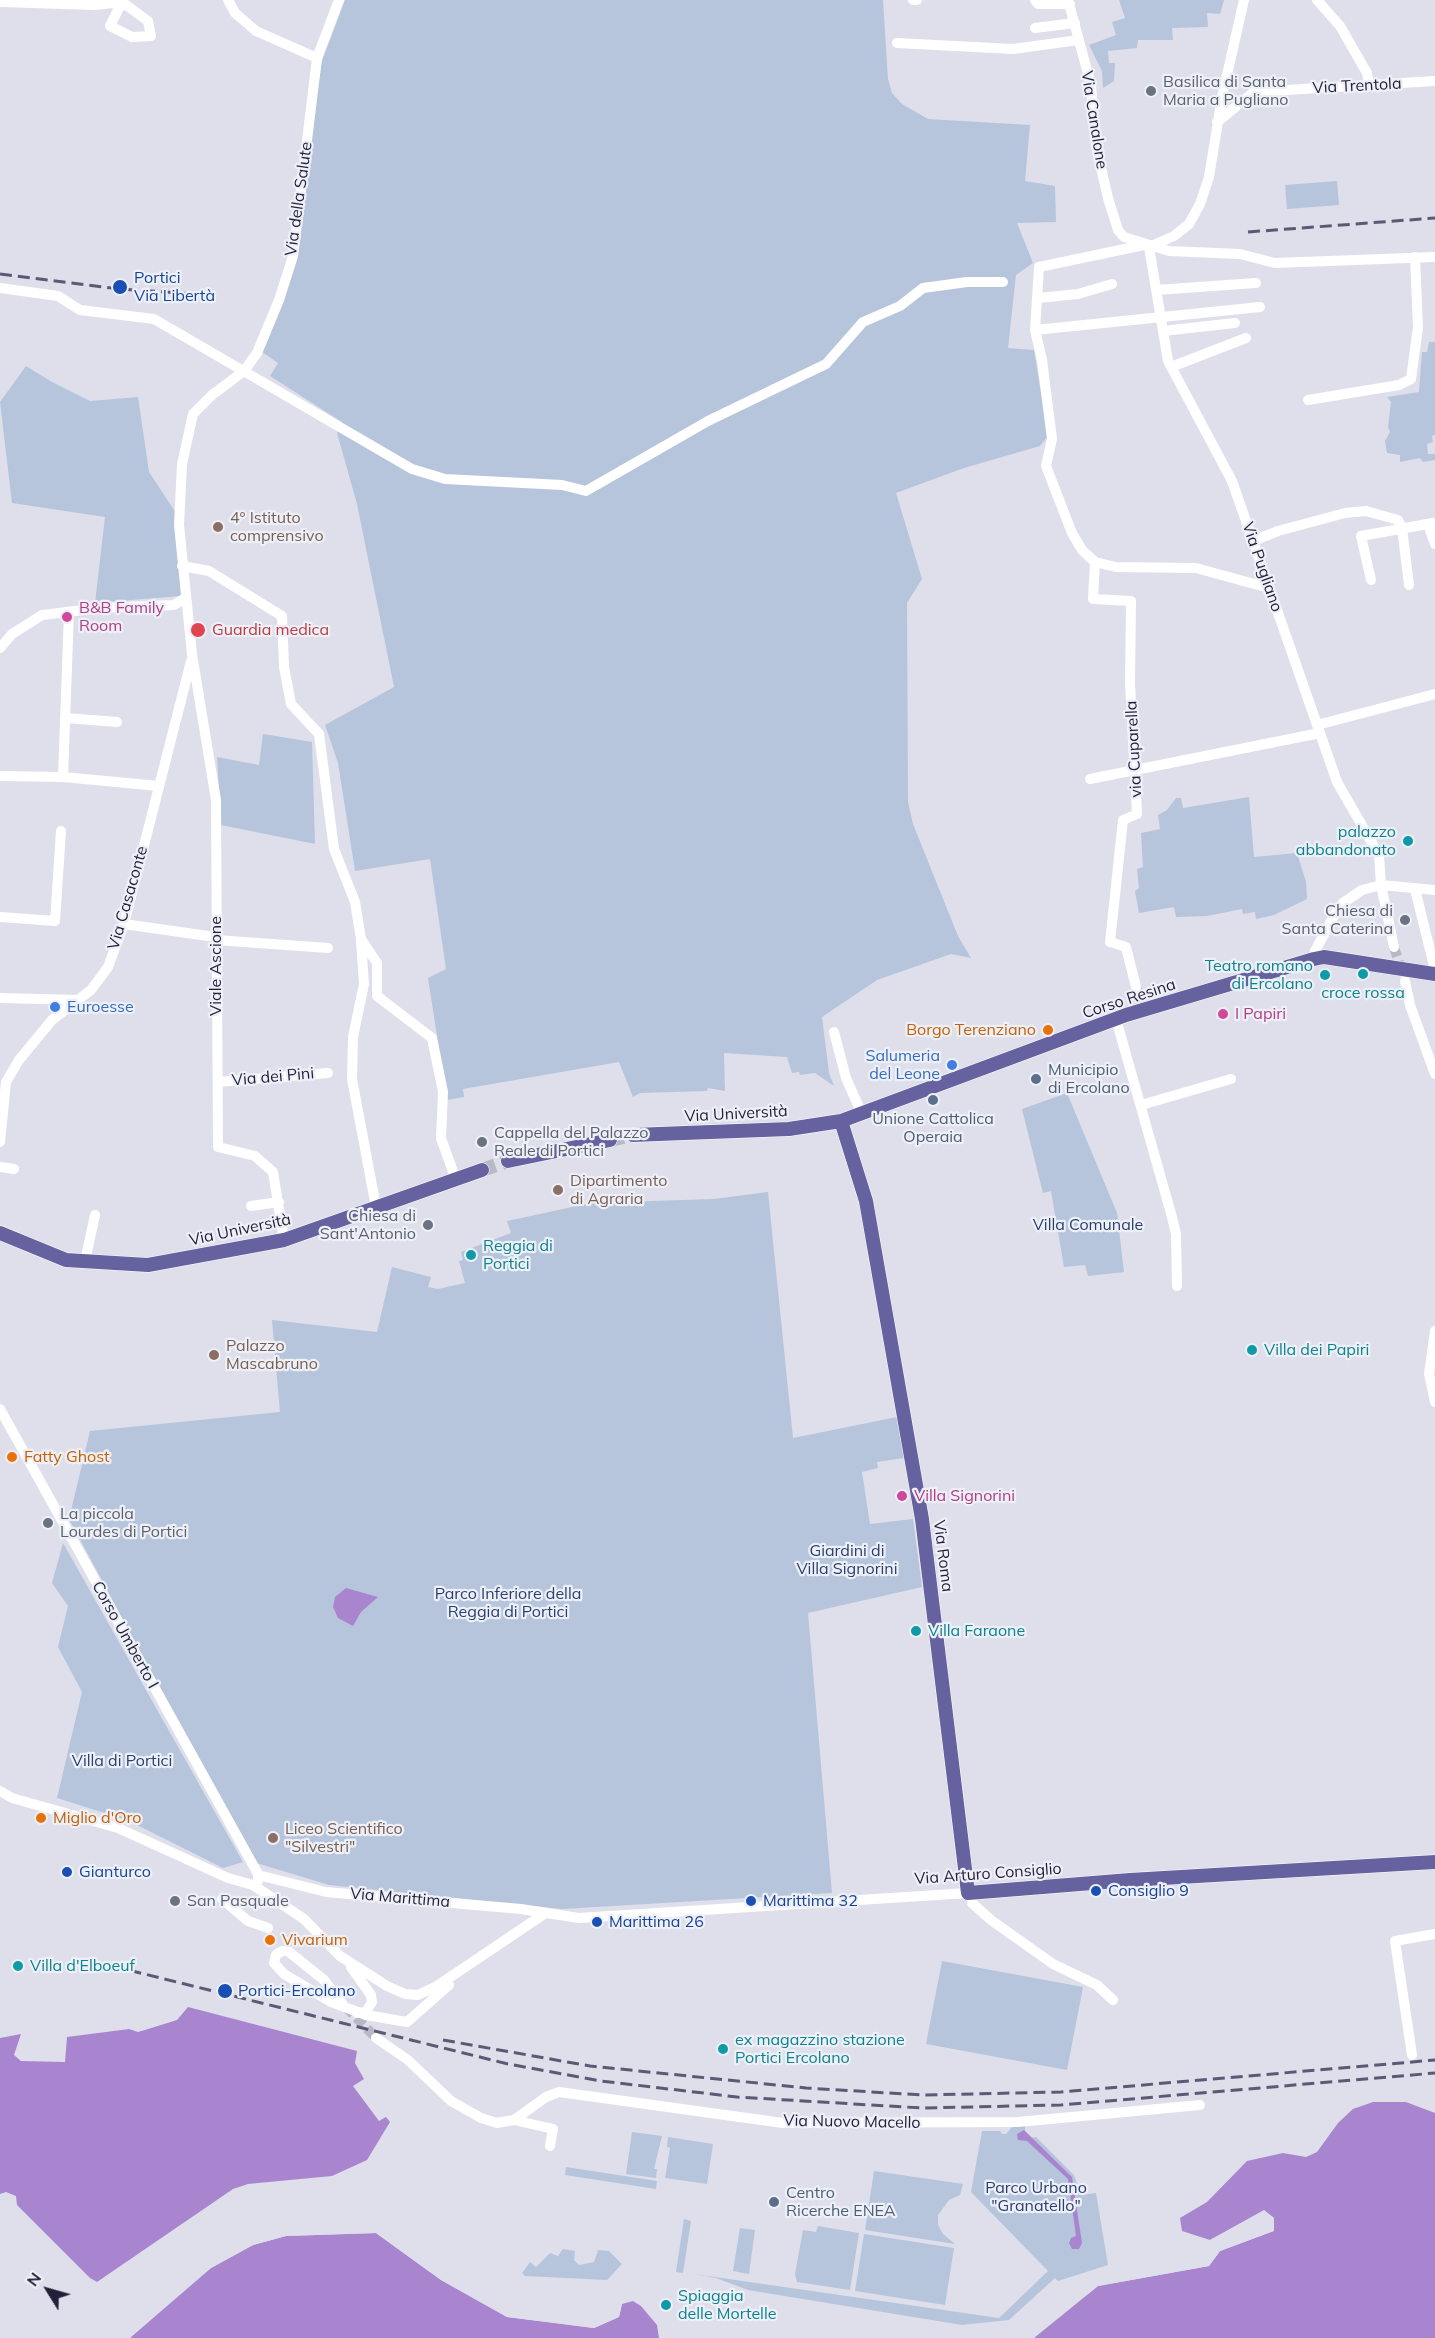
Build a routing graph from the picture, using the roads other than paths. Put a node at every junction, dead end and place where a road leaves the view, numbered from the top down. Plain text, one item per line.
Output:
1 (228, 0) edge
2 (339, 0) edge
3 (1035, 0) edge
4 (1244, 0) edge
5 (1317, 0) edge
6 (0, 2) edge
7 (122, 2) dead end
8 (1069, 2) edge
9 (1075, 23) junction
10 (1035, 28) dead end
11 (1079, 40) junction
12 (897, 43) dead end
13 (316, 58) junction
14 (1435, 81) edge
15 (1369, 84) junction
16 (1217, 122) junction
17 (1146, 246) junction
18 (1415, 257) junction
19 (1435, 257) edge
20 (1003, 282) dead end
21 (1256, 283) dead end
22 (1112, 284) dead end
23 (0, 288) edge
24 (1156, 290) junction
25 (1038, 298) junction
26 (1260, 307) dead end
27 (1160, 316) junction
28 (1235, 323) dead end
29 (1035, 330) junction
30 (1163, 331) junction
31 (1246, 338) dead end
32 (1171, 367) junction
33 (244, 371) junction
34 (1308, 400) dead end
35 (1402, 528) junction
36 (1253, 542) junction
37 (1435, 544) edge
38 (1095, 562) junction
39 (182, 566) junction
40 (1371, 580) dead end
41 (1409, 585) dead end
42 (1269, 588) junction
43 (185, 598) junction
44 (69, 612) junction
45 (0, 648) edge
46 (192, 654) junction
47 (1435, 694) edge
48 (66, 718) junction
49 (117, 722) dead end
50 (1318, 729) junction
51 (1135, 770) junction
52 (0, 776) edge
53 (63, 777) junction
54 (1090, 779) dead end
55 (159, 786) junction
56 (61, 831) dead end
57 (1381, 885) junction
58 (1416, 889) junction
59 (1435, 890) edge
60 (0, 917) edge
61 (124, 924) junction
62 (216, 939) junction
63 (361, 939) junction
64 (1394, 947) tunnel mouth
65 (328, 948) dead end
66 (1314, 959) junction
67 (1435, 970) edge
68 (1435, 974) edge
69 (1405, 981) tunnel mouth
70 (1136, 987) tunnel mouth
71 (0, 998) edge
72 (79, 1000) junction
73 (1116, 1018) junction
74 (834, 1032) dead end
75 (328, 1072) dead end
76 (1435, 1074) edge
77 (1231, 1078) dead end
78 (218, 1082) junction
79 (1141, 1105) junction
80 (861, 1112) junction
81 (841, 1121) junction
82 (633, 1135) tunnel mouth
83 (610, 1140) tunnel mouth
84 (0, 1143) edge
85 (508, 1161) tunnel mouth
86 (0, 1167) edge
87 (14, 1169) dead end
88 (482, 1170) tunnel mouth
89 (456, 1180) junction
90 (279, 1202) junction
91 (250, 1206) dead end
92 (376, 1207) junction
93 (95, 1215) dead end
94 (0, 1233) edge
95 (284, 1240) junction
96 (85, 1261) junction
97 (1178, 1286) dead end
98 (1435, 1331) edge
99 (1435, 1402) edge
100 (0, 1408) edge
101 (0, 1791) edge
102 (1435, 1862) edge
103 (249, 1876) junction
104 (969, 1893) junction
105 (222, 1899) dead end
106 (521, 1909) junction
107 (544, 1914) junction
108 (268, 1928) dead end
109 (515, 1932) junction
110 (1435, 1934) edge
111 (486, 1953) junction
112 (363, 1975) junction
113 (1113, 2000) dead end
114 (342, 2003) tunnel mouth
115 (354, 2012) junction
116 (376, 2038) tunnel mouth
117 (1412, 2055) dead end
118 (1200, 2105) dead end
119 (514, 2120) junction
120 (550, 2146) dead end

1 - 13 street
2 - 13 street, Via della Salute
3 - 8 street
4 - 16 street
5 - 15 street
6 - 7 street
8 - 9 street, Via Canalone
9 - 10 street
9 - 11 street, Via Canalone
11 - 12 street
11 - 17 street, Via Canalone
13 - 33 street, Via della Salute
14 - 15 street, Via Trentola
15 - 16 street, Via Trentola
16 - 17 street
17 - 18 street
17 - 24 street, Via Pugliano
17 - 25 street
18 - 19 street
18 - 34 street
20 - 33 street
21 - 24 street
22 - 25 street
23 - 33 street
24 - 27 street, Via Pugliano
25 - 29 street
26 - 27 street
27 - 29 street
27 - 30 street, Via Pugliano
28 - 30 street
29 - 38 street
30 - 32 street, Via Pugliano
31 - 32 street
32 - 36 street, Via Pugliano
33 - 39 street, Via della Salute
35 - 36 street
35 - 37 street
35 - 40 street
35 - 41 street
36 - 42 street, Via Pugliano
38 - 42 street
38 - 51 street, via Cuparella
39 - 43 street, Via della Salute
39 - 63 street
42 - 50 street, Via Pugliano
43 - 44 street
43 - 46 street, Via della Salute
44 - 45 street
44 - 48 street
46 - 55 street, Via Casaconte
46 - 62 street, Viale Ascione
47 - 50 street
48 - 49 street
48 - 53 street
50 - 51 street
50 - 57 street, Via Pugliano
51 - 54 street
51 - 70 street, via Cuparella
52 - 53 street
53 - 55 street
55 - 61 street, Via Casaconte
56 - 60 street
57 - 58 street
57 - 64 street, Via Pugliano
57 - 66 street
58 - 59 street
58 - 67 street
61 - 62 street
61 - 72 street, Via Casaconte
62 - 65 street
62 - 78 street, Viale Ascione
63 - 89 street
63 - 92 street
66 - 68 main road, Corso Resina
66 - 73 main road, Corso Resina
69 - 76 street
71 - 72 street
72 - 84 street, Via Casaconte
73 - 79 street
73 - 80 main road, Corso Resina
74 - 80 street
75 - 78 street, Via dei Pini
77 - 79 street
78 - 90 street, Viale Ascione
79 - 97 street
80 - 81 main road, Corso Resina
81 - 82 main road, Via Università
81 - 104 main road, Via Roma
83 - 85 main road
86 - 87 street
88 - 89 main road, Via Università
89 - 92 main road, Via Università
90 - 91 street
90 - 95 street, Viale Ascione
92 - 95 main road, Via Università
93 - 96 street
94 - 96 main road, Via Università
95 - 96 main road, Via Università
98 - 99 street
100 - 103 street, Corso Umberto I
101 - 103 street
102 - 104 main road, Via Arturo Consiglio
103 - 106 street, Via Marittima
103 - 112 street
104 - 107 street, Via Arturo Consiglio
104 - 113 street
105 - 108 street
106 - 107 street, Via Marittima
106 - 109 street
107 - 109 street
109 - 111 street
110 - 117 street
111 - 112 street
111 - 115 street
112 - 115 street
114 - 115 street
116 - 119 street
118 - 119 street, Via Nuovo Macello
119 - 120 street

